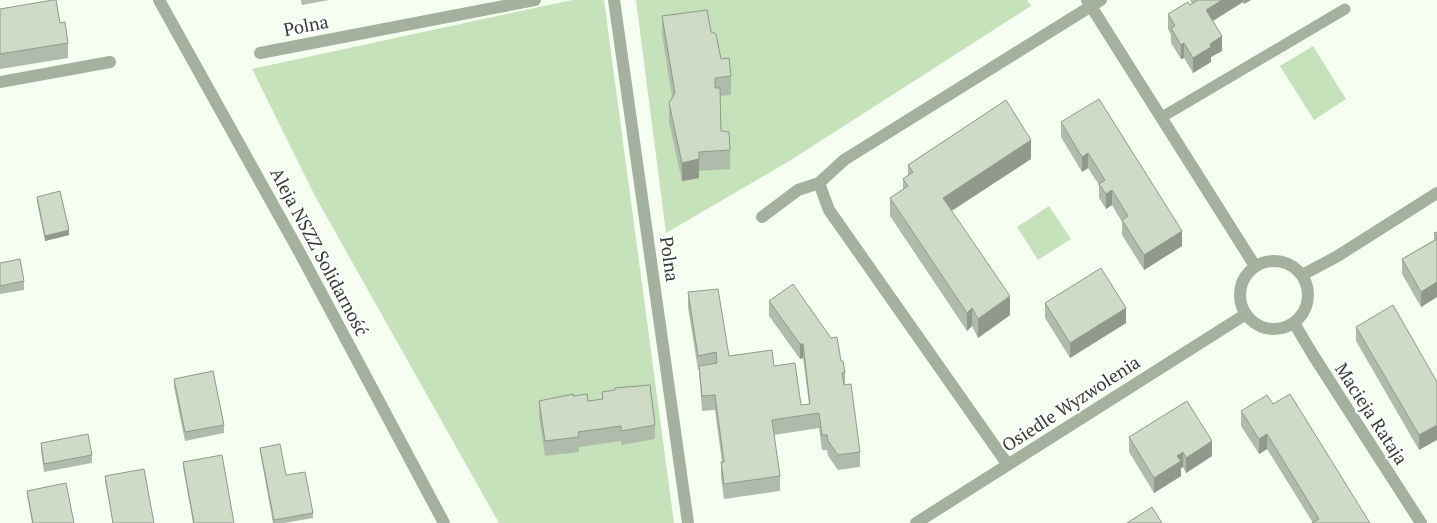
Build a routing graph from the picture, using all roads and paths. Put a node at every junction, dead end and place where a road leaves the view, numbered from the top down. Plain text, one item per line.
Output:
1 (159, 0) edge
2 (535, 0) edge
3 (614, 0) edge
4 (1093, 2) edge
5 (1345, 9) dead end
6 (260, 53) dead end
7 (110, 62) dead end
8 (0, 82) edge
9 (1162, 117) junction
10 (819, 183) junction
11 (1437, 193) edge
12 (762, 216) dead end
13 (1255, 266) junction
14 (1302, 275) junction
15 (1246, 314) junction
16 (1294, 323) junction
17 (1008, 465) junction
18 (444, 523) edge
19 (688, 523) edge
20 (916, 523) edge
21 (1420, 523) edge

1 - 18 street, Aleja NSZZ Solidarność
2 - 6 street, Polna
3 - 19 street, Polna
4 - 9 street
4 - 10 street
5 - 9 lane
7 - 8 street
9 - 13 street
10 - 12 street
10 - 17 street
11 - 14 street
13 - 14 street
13 - 15 street
14 - 16 street
15 - 16 street
15 - 17 street, Osiedle Wyzwolenia
16 - 21 street, Macieja Rataja
17 - 20 street, Osiedle Wyzwolenia

